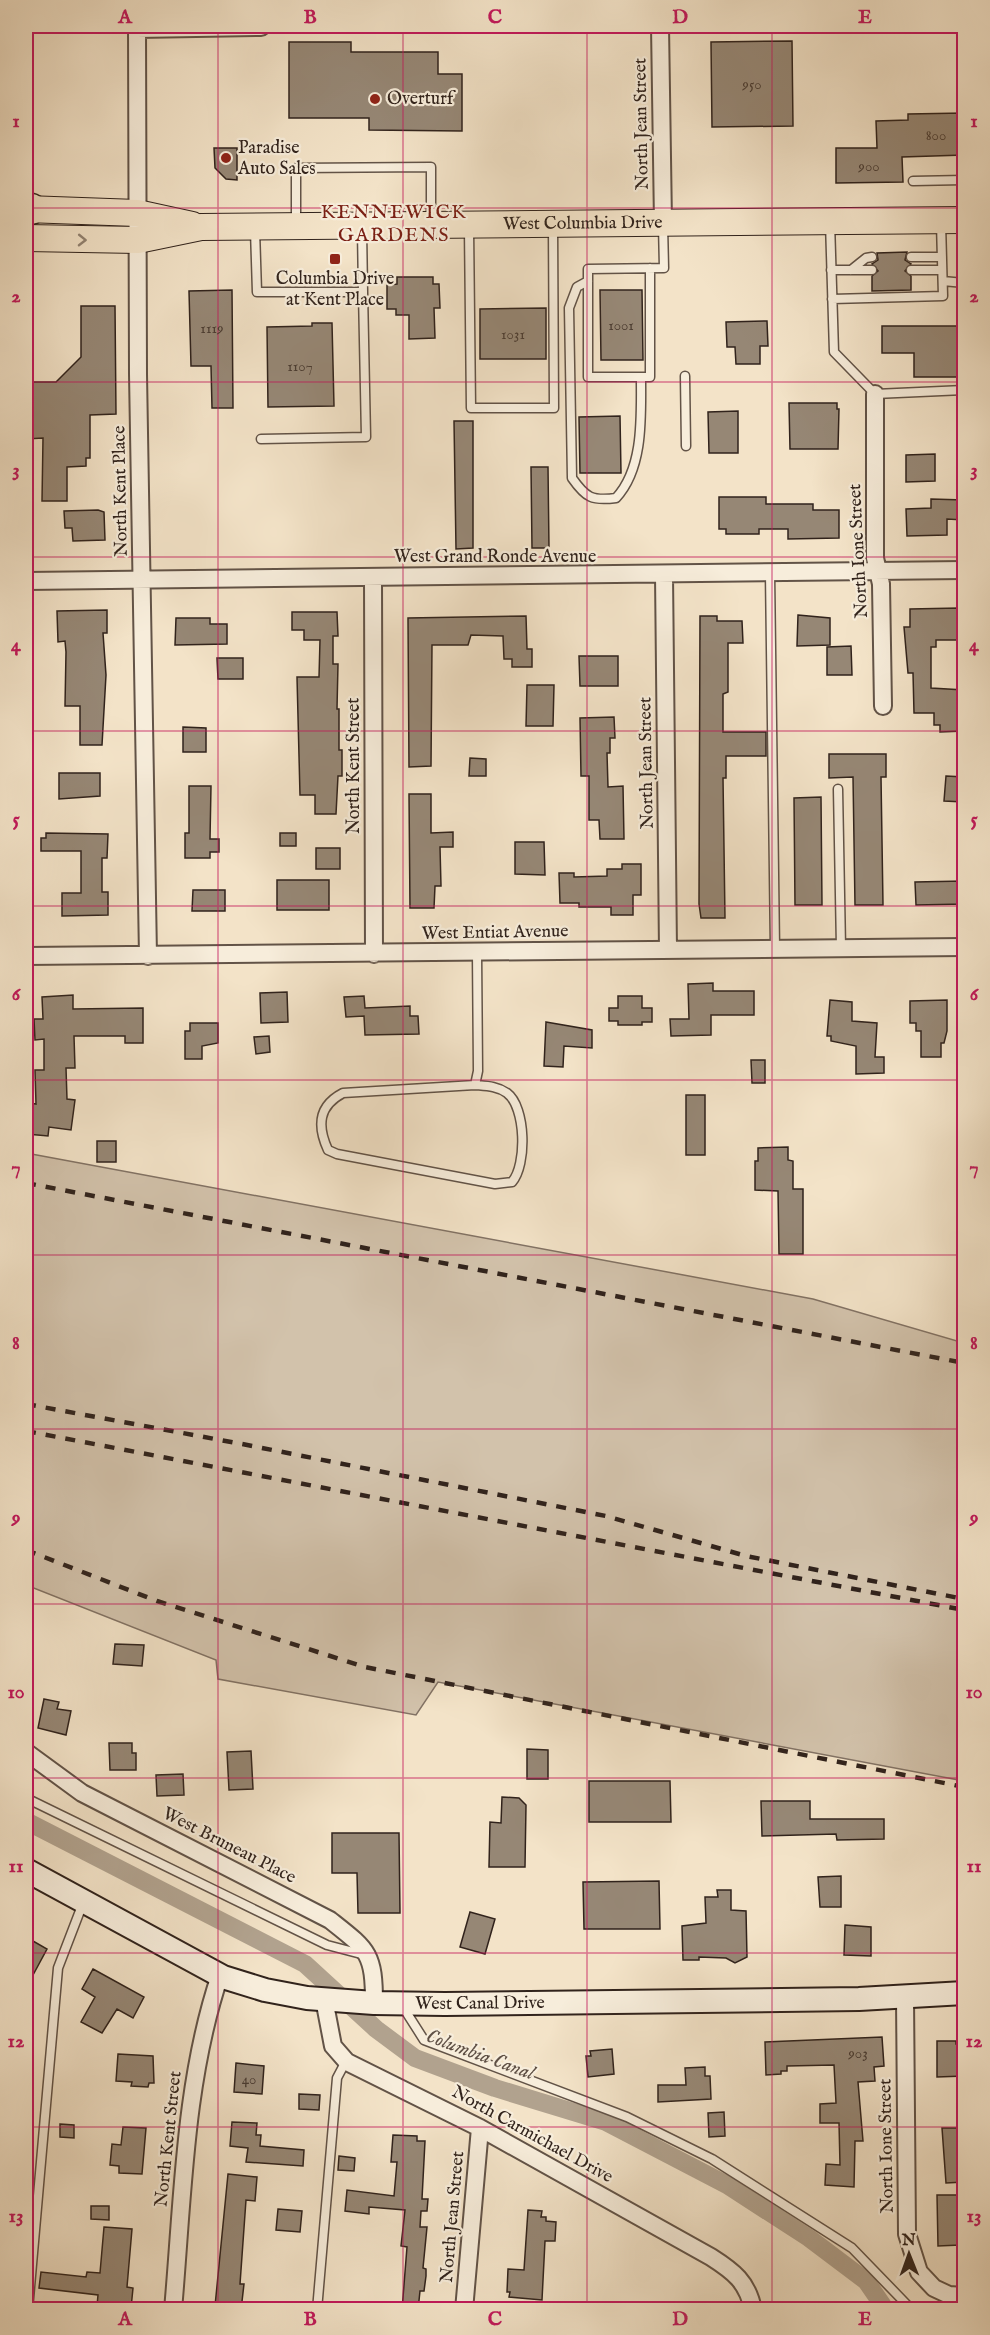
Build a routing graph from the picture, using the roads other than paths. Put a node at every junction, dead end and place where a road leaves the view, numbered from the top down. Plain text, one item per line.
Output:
1 (264, 26) edge
2 (660, 26) edge
3 (137, 27) edge
4 (964, 180) edge
5 (913, 181) dead end
6 (137, 213) junction
7 (27, 216) edge
8 (953, 220) edge
9 (830, 221) junction
10 (663, 223) junction
11 (553, 224) junction
12 (431, 225) junction
13 (469, 225) junction
14 (255, 226) junction
15 (296, 226) junction
16 (362, 226) junction
17 (201, 227) junction
18 (138, 240) junction
19 (872, 257) dead end
20 (911, 257) dead end
21 (942, 257) junction
22 (650, 268) junction
23 (831, 270) junction
24 (851, 270) junction
25 (872, 270) dead end
26 (911, 270) dead end
27 (942, 270) junction
28 (588, 281) junction
29 (943, 281) junction
30 (964, 283) edge
31 (363, 291) junction
32 (832, 299) junction
33 (685, 376) dead end
34 (640, 377) junction
35 (964, 390) edge
36 (875, 394) junction
37 (261, 439) dead end
38 (686, 446) dead end
39 (964, 570) edge
40 (878, 572) junction
41 (770, 573) junction
42 (664, 575) junction
43 (373, 577) junction
44 (142, 580) junction
45 (26, 581) edge
46 (882, 706) dead end
47 (838, 789) dead end
48 (964, 947) edge
49 (841, 948) junction
50 (775, 949) junction
51 (668, 950) junction
52 (477, 953) junction
53 (374, 954) junction
54 (26, 956) edge
55 (148, 956) junction
56 (475, 1084) junction
57 (26, 1752) edge
58 (26, 1798) edge
59 (26, 1870) edge
60 (83, 1903) junction
61 (369, 1956) junction
62 (220, 1976) junction
63 (964, 1993) edge
64 (905, 1997) junction
65 (328, 2000) junction
66 (367, 2002) junction
67 (401, 2004) junction
68 (346, 2061) junction
69 (480, 2128) junction
70 (964, 2296) edge
71 (28, 2310) edge
72 (173, 2310) edge
73 (317, 2310) edge
74 (464, 2310) edge
75 (753, 2310) edge
76 (912, 2310) edge

1 - 3 street
2 - 10 street, North Jean Street
3 - 6 street, North Kent Place
4 - 5 lane
6 - 7 main road, West Columbia Drive
6 - 17 main road, West Columbia Drive
6 - 18 street, North Kent Place
7 -> 18 main road, West Columbia Drive
8 - 9 main road, West Columbia Drive
8 - 21 lane
9 - 10 main road, West Columbia Drive
9 - 23 lane
10 - 11 main road, West Columbia Drive
10 - 22 lane
11 - 13 main road, West Columbia Drive
11 - 13 lane
12 - 13 main road, West Columbia Drive
12 - 15 lane
12 - 16 main road, West Columbia Drive
14 - 15 main road, West Columbia Drive
14 - 17 main road, West Columbia Drive
14 - 31 lane
15 - 16 main road, West Columbia Drive
16 - 31 lane
17 - 18 main road, West Columbia Drive
18 - 44 street, North Kent Place
19 - 24 lane
20 - 21 lane
21 - 27 lane
22 - 28 lane
22 - 34 lane
23 - 24 lane
23 - 32 lane
24 - 25 lane
26 - 27 lane
27 - 29 lane
28 - 34 lane
28 - 34 lane
29 - 30 lane
29 - 32 lane
31 - 37 lane
32 - 36 lane
33 - 38 lane
35 - 36 lane
36 - 40 street, North Ione Street
39 - 40 street, West Grand Ronde Avenue
40 - 41 street, West Grand Ronde Avenue
40 - 46 street, North Ione Street
41 - 42 street, West Grand Ronde Avenue
41 - 50 lane
42 - 43 street, West Grand Ronde Avenue
42 - 51 street, North Jean Street
43 - 44 street, West Grand Ronde Avenue
43 - 53 street, North Kent Street
44 - 45 street, West Grand Ronde Avenue
44 - 55 street, North Kent Place
47 - 49 lane
48 - 49 street, West Entiat Avenue
49 - 50 street, West Entiat Avenue
50 - 51 street, West Entiat Avenue
51 - 52 street, West Entiat Avenue
52 - 53 street, West Entiat Avenue
52 - 56 lane
53 - 55 street, West Entiat Avenue
54 - 55 street, West Entiat Avenue
56 - 56 lane
57 - 61 street, West Bruneau Place
58 - 61 lane
59 - 60 street, West Canal Drive
60 - 62 street, West Canal Drive
60 - 71 lane
61 - 66 street
62 - 65 street, West Canal Drive
62 - 72 street, North Kent Street
63 - 64 street, West Canal Drive
64 - 67 street, West Canal Drive
64 - 70 street, North Ione Street
65 - 66 street, West Canal Drive
65 - 68 street
66 - 67 street, West Canal Drive
67 - 76 lane
68 - 69 street, North Carmichael Drive
68 - 73 lane
69 - 74 street, North Jean Street
69 - 75 street, North Carmichael Drive

